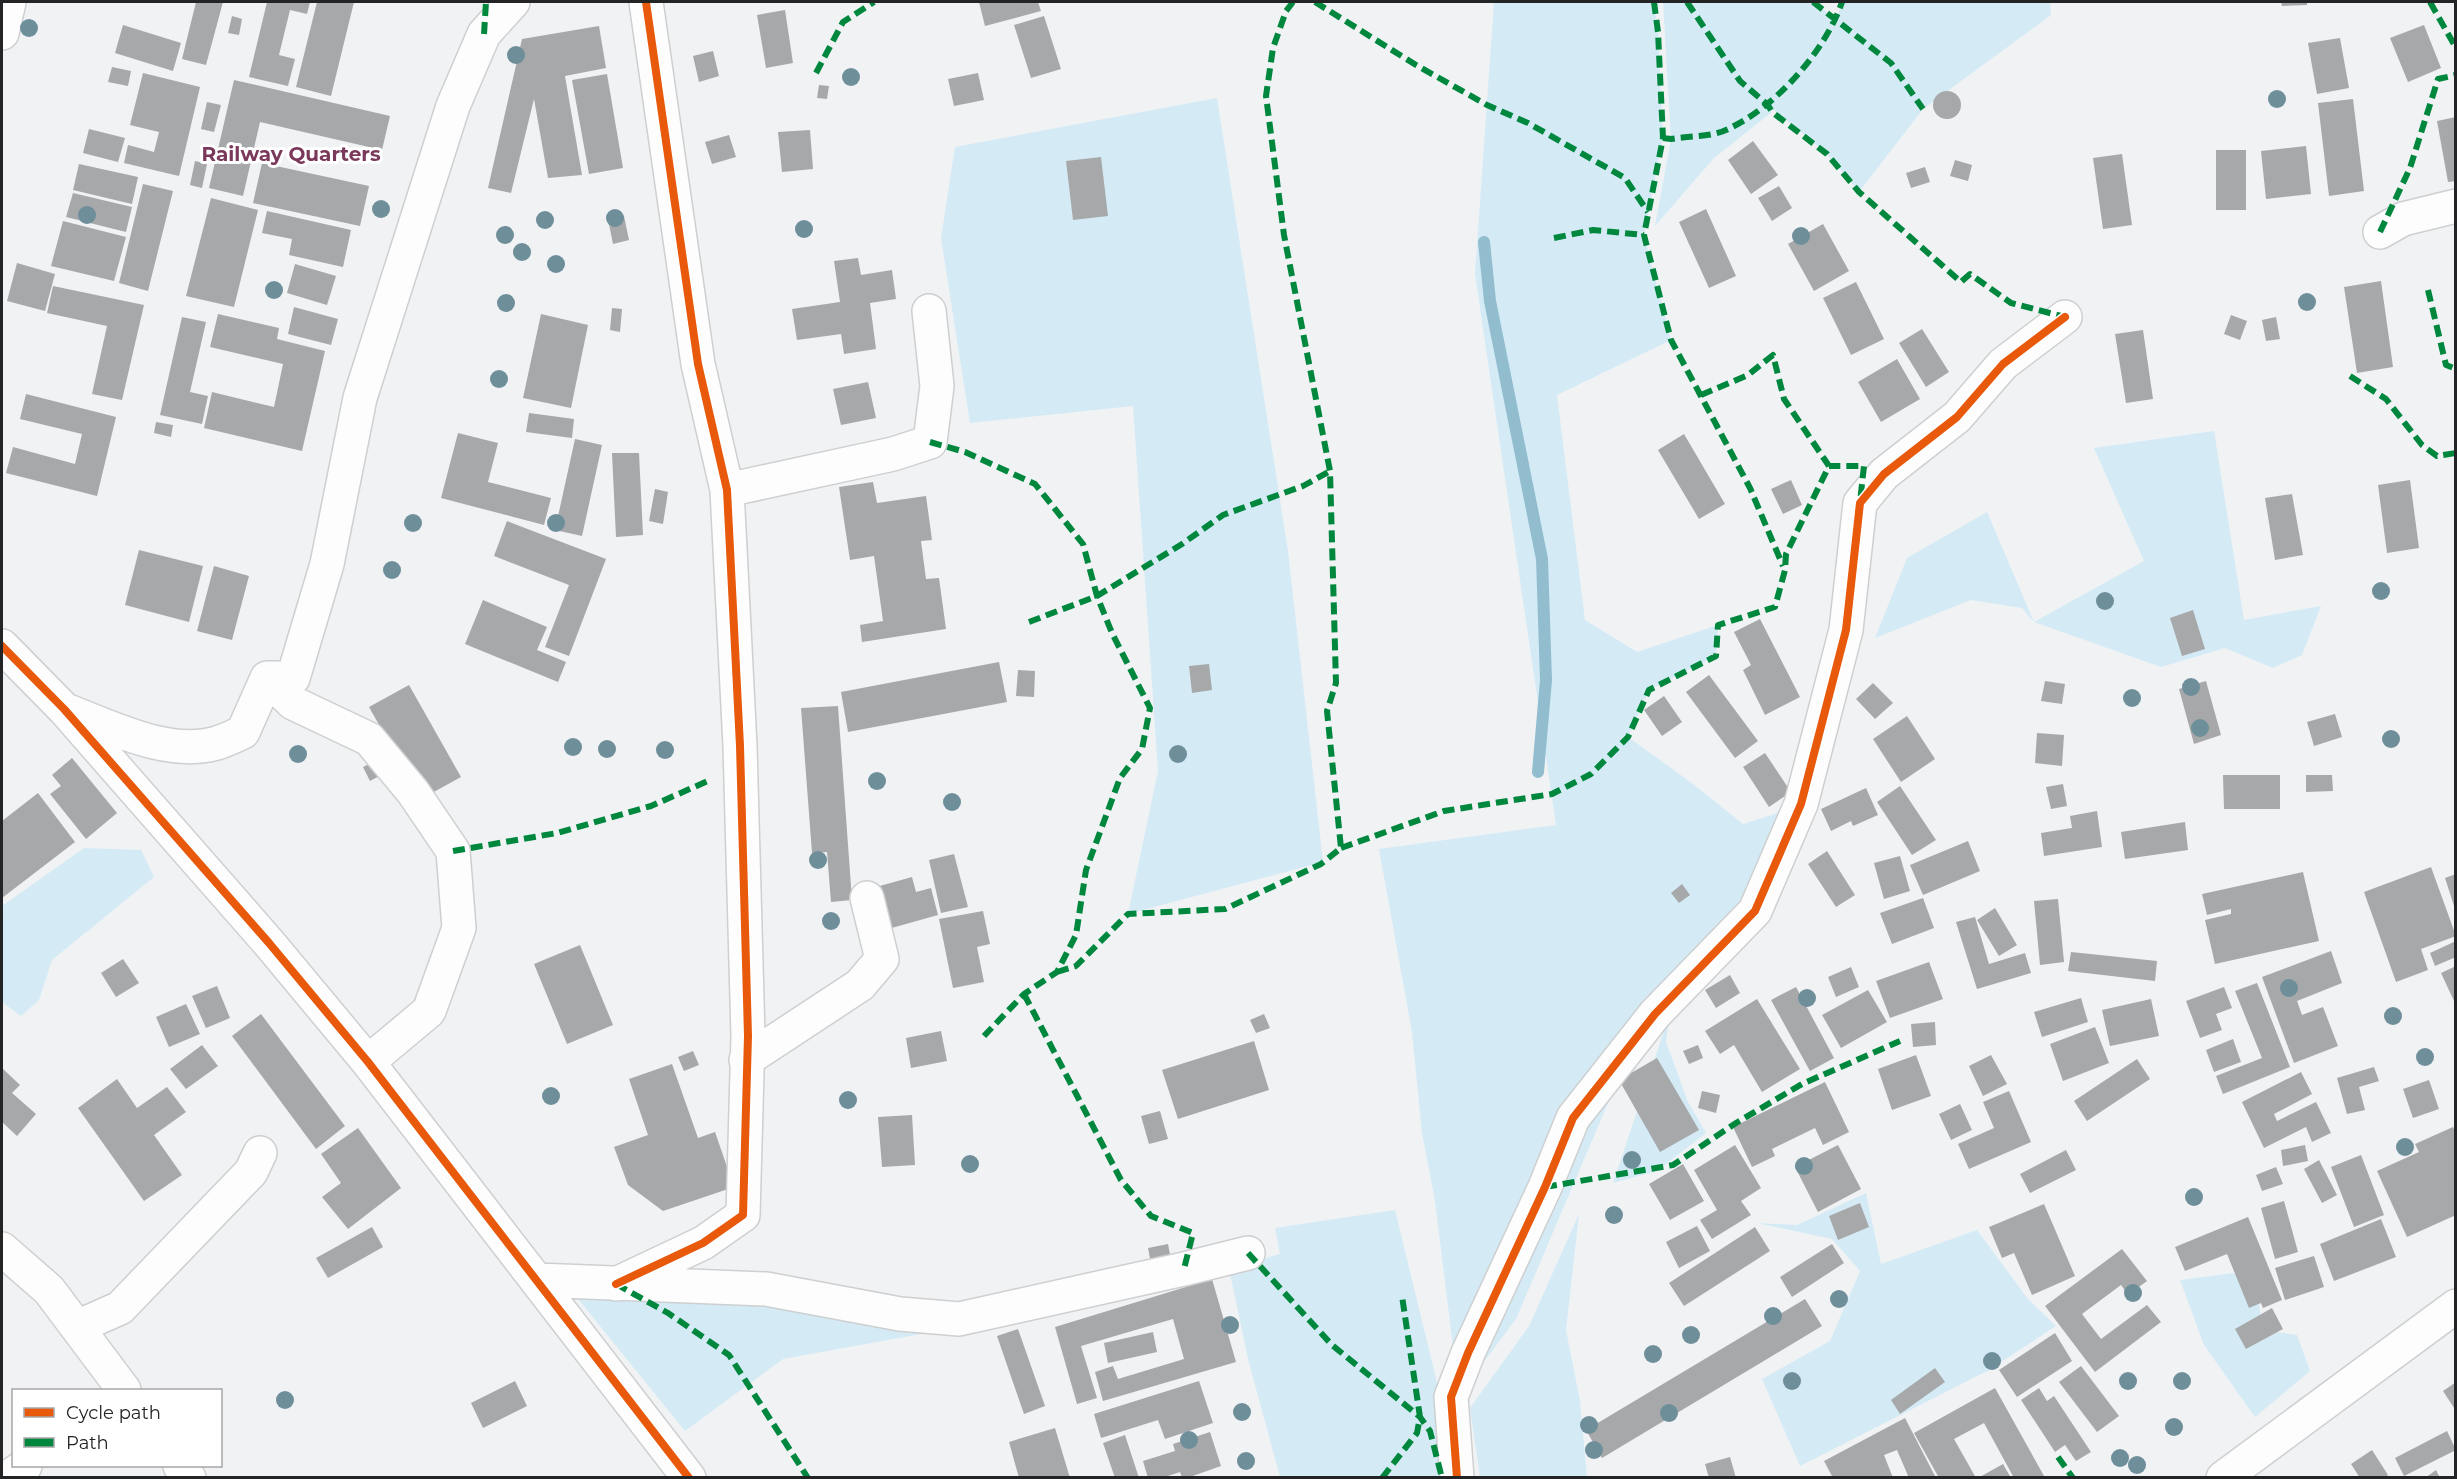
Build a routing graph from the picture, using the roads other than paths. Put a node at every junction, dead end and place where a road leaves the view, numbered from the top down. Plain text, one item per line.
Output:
1 (9, 2) edge
2 (513, 2) edge
3 (646, 2) edge
4 (2, 33) edge
5 (2456, 206) edge
6 (2380, 232) dead end
7 (929, 311) dead end
8 (2065, 317) dead end
9 (727, 490) junction
10 (2, 646) edge
11 (267, 678) junction
12 (64, 709) junction
13 (867, 898) dead end
14 (746, 1060) junction
15 (368, 1062) junction
16 (260, 1153) dead end
17 (2, 1249) edge
18 (1248, 1253) dead end
19 (537, 1280) junction
20 (616, 1284) junction
21 (2456, 1306) edge
22 (77, 1327) junction
23 (123, 1389) edge
24 (24, 1467) edge
25 (7, 1478) edge
26 (689, 1478) edge
27 (1457, 1478) edge
28 (2223, 1478) edge

1 - 4 street
2 - 11 street
3 - 9 street
5 - 6 street
7 - 9 street
8 - 27 street
9 - 14 street
10 - 12 street
11 - 12 street
11 - 15 street
12 - 15 street
13 - 14 street
14 - 20 street
15 - 19 street
16 - 22 street
17 - 22 street
18 - 20 street
19 - 20 street
19 - 26 street
21 - 28 street
22 - 23 street
24 - 25 street

